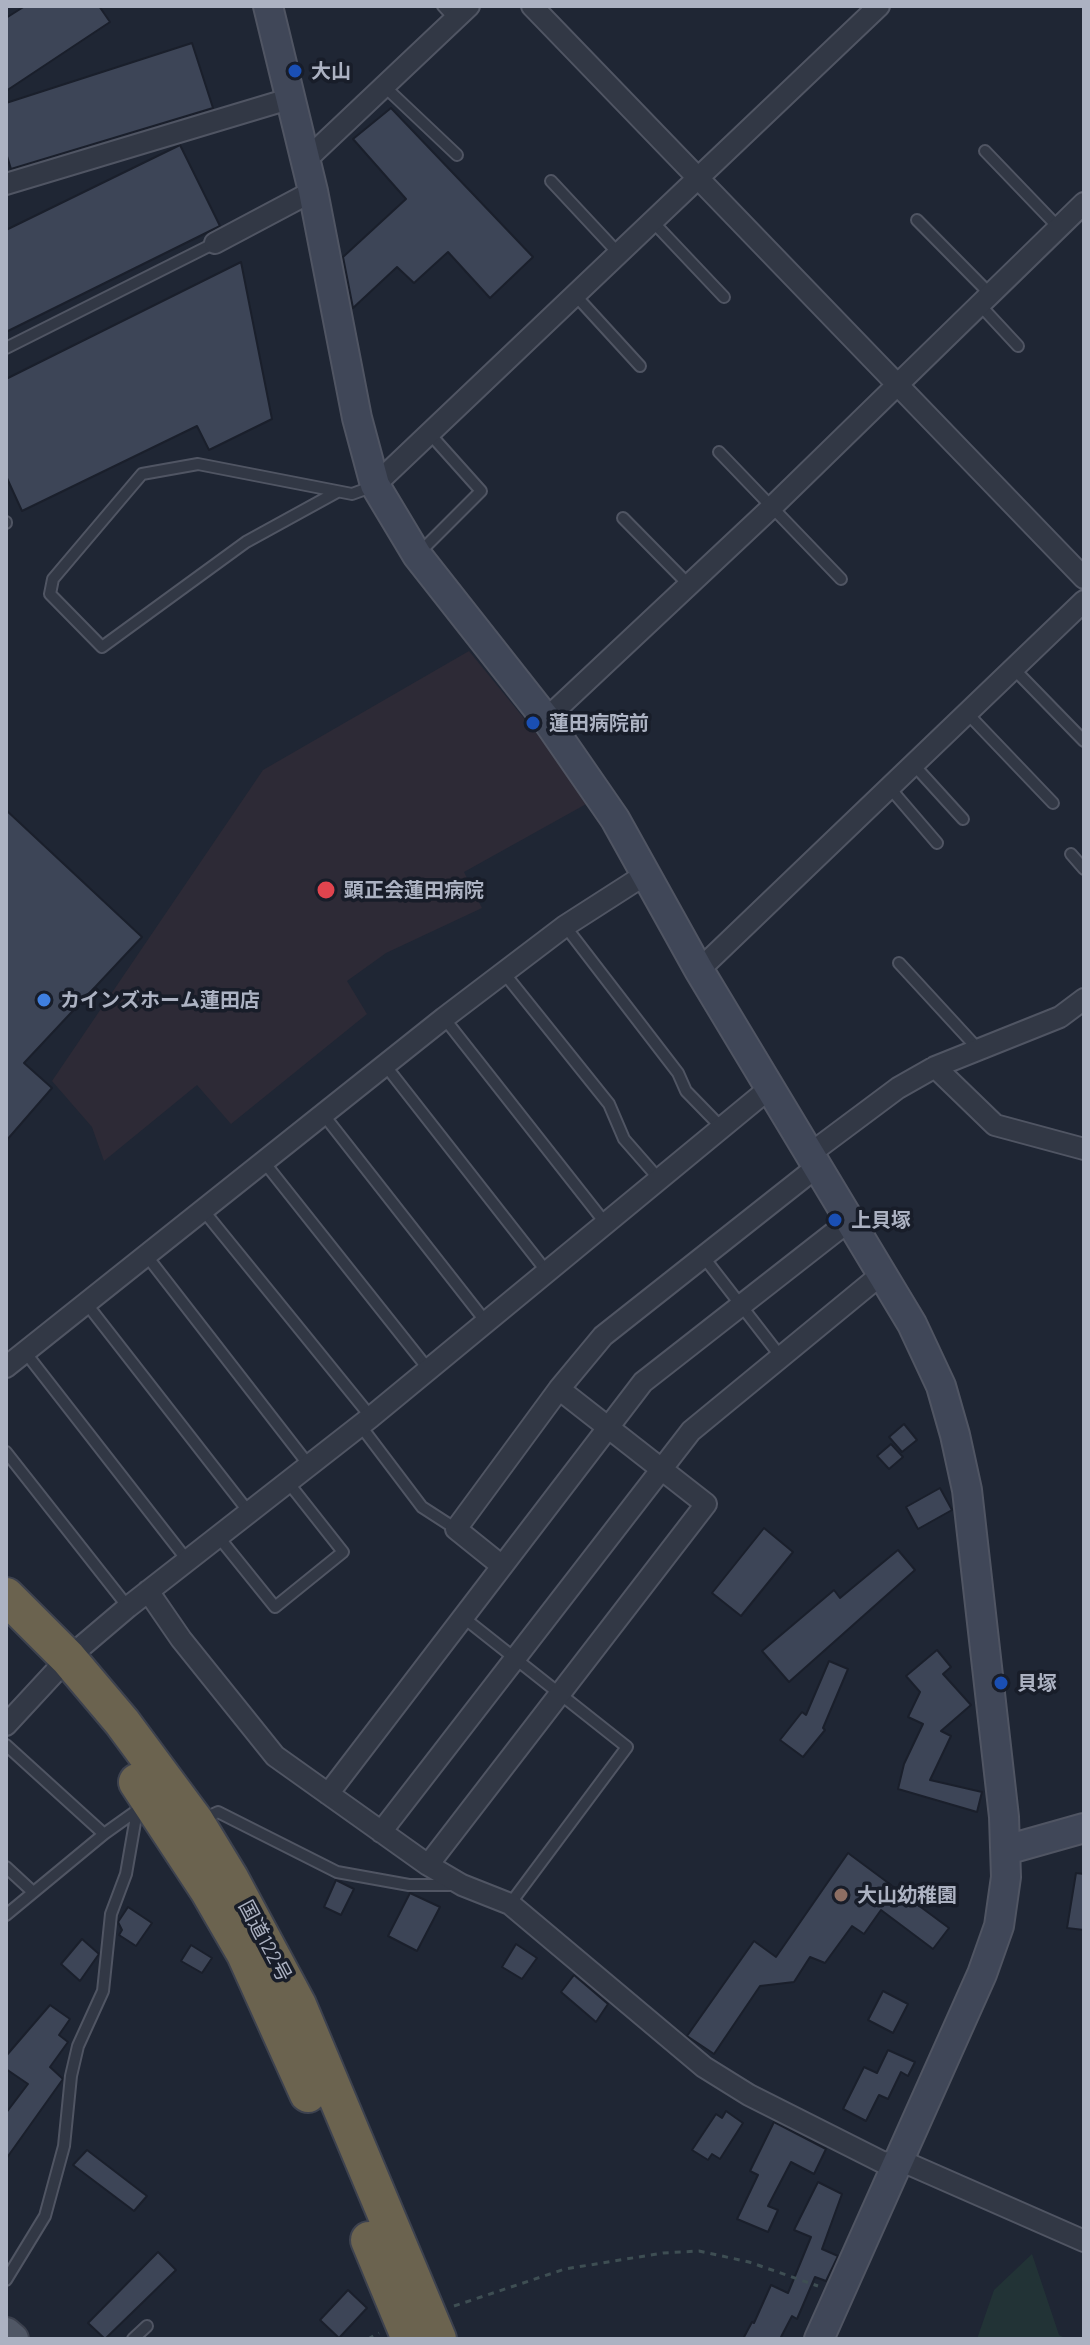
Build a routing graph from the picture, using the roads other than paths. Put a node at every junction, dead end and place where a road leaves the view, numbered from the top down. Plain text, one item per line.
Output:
1 (268, 6) edge
2 (532, 6) edge
3 (879, 6) edge
4 (456, 10) edge
5 (384, 86) junction
6 (292, 98) junction
7 (985, 151) dead end
8 (457, 155) dead end
9 (306, 160) junction
10 (551, 181) dead end
11 (699, 181) junction
12 (6, 184) edge
13 (313, 191) junction
14 (1084, 203) edge
15 (917, 220) dead end
16 (654, 223) junction
17 (1058, 227) junction
18 (215, 243) joint
19 (620, 255) junction
20 (576, 296) junction
21 (724, 297) dead end
22 (984, 299) junction
23 (1018, 346) dead end
24 (6, 348) edge
25 (640, 366) dead end
26 (895, 384) junction
27 (430, 434) junction
28 (719, 452) dead end
29 (375, 485) junction
30 (337, 492) junction
31 (772, 507) junction
32 (623, 518) dead end
33 (417, 555) junction
34 (1084, 578) edge
35 (841, 579) dead end
36 (688, 584) junction
37 (1084, 601) edge
38 (1013, 668) junction
39 (966, 712) junction
40 (546, 719) junction
41 (1084, 741) edge
42 (912, 763) junction
43 (887, 786) junction
44 (1053, 803) dead end
45 (963, 819) dead end
46 (937, 843) dead end
47 (1071, 854) dead end
48 (1084, 869) edge
49 (646, 874) junction
50 (565, 926) junction
51 (899, 963) dead end
52 (699, 970) junction
53 (504, 973) junction
54 (1084, 999) edge
55 (444, 1018) junction
56 (979, 1050) junction
57 (385, 1065) junction
58 (935, 1067) junction
59 (771, 1087) junction
60 (323, 1114) junction
61 (722, 1128) junction
62 (1084, 1149) edge
63 (814, 1159) junction
64 (264, 1162) junction
65 (659, 1179) junction
66 (203, 1210) junction
67 (850, 1220) junction
68 (606, 1224) junction
69 (146, 1255) junction
70 (702, 1255) junction
71 (547, 1272) junction
72 (883, 1273) junction
73 (86, 1303) junction
74 (742, 1306) junction
75 (486, 1322) junction
76 (25, 1352) junction
77 (781, 1357) junction
78 (6, 1367) edge
79 (429, 1370) junction
80 (559, 1389) junction
81 (365, 1421) junction
82 (609, 1428) junction
83 (6, 1452) edge
84 (308, 1464) junction
85 (659, 1468) junction
86 (287, 1481) junction
87 (248, 1511) junction
88 (456, 1529) junction
89 (217, 1535) junction
90 (187, 1560) junction
91 (502, 1566) junction
92 (148, 1591) junction
93 (6, 1596) edge
94 (128, 1607) junction
95 (464, 1618) junction
96 (6, 1629) edge
97 (515, 1658) junction
98 (60, 1666) junction
99 (560, 1694) junction
100 (6, 1725) edge
101 (6, 1745) edge
102 (328, 1794) junction
103 (144, 1806) junction
104 (196, 1822) junction
105 (1084, 1828) edge
106 (381, 1832) junction
107 (104, 1834) junction
108 (1006, 1850) junction
109 (428, 1865) junction
110 (6, 1867) edge
111 (462, 1885) junction
112 (33, 1892) junction
113 (510, 1904) junction
114 (6, 1915) edge
115 (898, 2164) junction
116 (1084, 2241) edge
117 (6, 2280) edge
118 (147, 2326) dead end
119 (425, 2331) edge
120 (6, 2333) edge
121 (13, 2339) edge
122 (133, 2339) edge
123 (819, 2339) edge

1 - 6 street
2 - 11 street
3 - 11 street
4 - 5 street
5 - 8 lane
5 - 9 street
6 - 9 street
6 - 12 street
7 - 17 lane
9 - 13 street
10 - 19 lane
11 - 16 street
11 - 26 street
13 - 18 street
13 - 29 street
14 - 17 street
15 - 22 lane
16 - 19 street
16 - 21 lane
17 - 22 street
18 - 24 lane
19 - 20 street
20 - 25 lane
20 - 27 street
22 - 23 lane
22 - 26 street
26 - 31 street
26 - 34 street
27 - 29 street
27 - 33 lane
28 - 31 lane
29 - 30 lane
29 - 33 street
30 - 30 lane
31 - 35 lane
31 - 36 street
32 - 36 lane
33 - 40 street
36 - 40 street
37 - 38 street
38 - 39 street
38 - 41 lane
39 - 42 street
39 - 44 lane
40 - 49 street
42 - 43 street
42 - 45 lane
43 - 46 lane
43 - 52 street
47 - 48 lane
49 - 50 street
49 - 52 street
50 - 53 street
50 - 61 lane
51 - 56 lane
52 - 59 street
53 - 55 street
53 - 65 lane
54 - 56 street
55 - 57 street
55 - 68 lane
56 - 58 street
57 - 60 street
57 - 71 lane
58 - 62 street
58 - 63 street
59 - 61 street
59 - 63 street
60 - 64 street
60 - 75 lane
61 - 65 street
63 - 67 street
63 - 70 street
64 - 66 street
64 - 79 lane
65 - 68 street
66 - 69 street
66 - 81 lane
67 - 72 street
67 - 74 street
68 - 71 street
69 - 73 street
69 - 84 lane
70 - 74 lane
70 - 80 street
71 - 75 street
72 - 77 street
72 - 108 street
73 - 76 street
73 - 87 lane
74 - 77 lane
74 - 82 street
75 - 79 street
76 - 78 street
76 - 90 lane
77 - 85 street
79 - 81 street
80 - 82 street
80 - 88 street
81 - 84 street
81 - 88 lane
82 - 85 street
82 - 91 street
83 - 94 lane
84 - 86 street
85 - 97 street
85 - 99 street
86 - 87 street
86 - 89 lane
87 - 89 street
88 - 91 street
89 - 90 street
90 - 92 street
91 - 95 street
92 - 94 street
92 - 102 street
93 - 98 highway, 国道122号
94 - 98 street
95 - 97 lane
95 - 102 street
96 - 98 highway, 国道122号
97 - 99 lane
97 - 106 street
98 - 100 street
98 - 103 highway, 国道122号
98 - 104 highway, 国道122号
99 - 109 street
99 - 113 lane
101 - 107 lane
102 - 106 street
103 - 107 lane
103 - 117 lane
103 - 119 highway, 国道122号
104 - 111 lane
104 - 119 highway, 国道122号
105 - 108 street
106 - 109 street
107 - 112 lane
108 - 115 street
109 - 111 street
110 - 112 lane
111 - 113 street
112 - 114 lane
113 - 115 street
115 - 116 street
115 - 123 street
118 - 122 lane
120 - 121 main road

